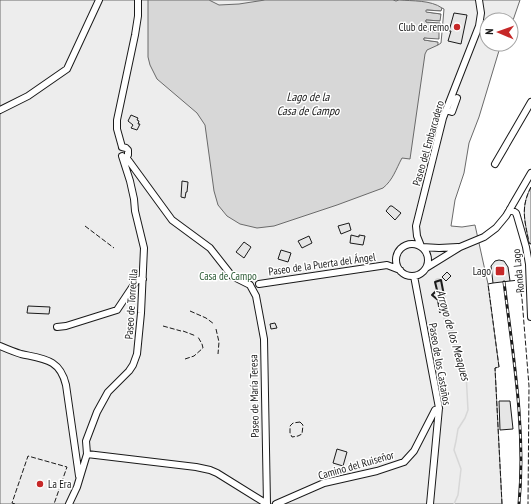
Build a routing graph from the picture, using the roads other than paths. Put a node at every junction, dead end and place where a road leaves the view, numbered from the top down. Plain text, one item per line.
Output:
1 (99, 0) edge
2 (138, 0) edge
3 (479, 0) edge
4 (457, 98) dead end
5 (531, 102) edge
6 (0, 110) edge
7 (446, 110) junction
8 (529, 111) edge
9 (124, 157) junction
10 (495, 164) dead end
11 (531, 173) edge
12 (510, 209) junction
13 (422, 247) junction
14 (460, 247) junction
15 (397, 254) junction
16 (387, 265) junction
17 (426, 268) junction
18 (400, 270) junction
19 (414, 276) junction
20 (143, 279) junction
21 (252, 287) junction
22 (531, 312) edge
23 (531, 317) edge
24 (57, 327) dead end
25 (0, 346) edge
26 (439, 408) junction
27 (74, 436) junction
28 (86, 441) junction
29 (87, 454) junction
30 (79, 477) junction
31 (70, 504) edge
32 (267, 504) edge
33 (276, 504) edge
34 (430, 504) edge

1 - 6 street
2 - 9 street, Paseo de Torrecilla
3 - 7 street, Paseo del Embarcadero
4 - 7 street
5 - 8 street
7 - 13 street, Paseo del Embarcadero
8 - 10 street
9 - 20 street, Paseo de Torrecilla
9 - 21 street
11 - 12 street
12 - 14 street
12 - 22 street, Ronda Lago
13 - 14 street
13 - 15 street
13 - 17 street
14 - 17 street
15 - 16 street, Paseo de la Puerta del Ángel
15 - 18 street
16 - 18 street, Paseo de la Puerta del Ángel
16 - 21 street, Paseo de la Puerta del Ángel
17 - 19 street
18 - 19 street
19 - 26 street, Paseo de los Castaños
20 - 24 street
20 - 28 street, Paseo de Torrecilla
21 - 32 street, Paseo de María Teresa
22 - 23 street, Ronda Lago
25 - 27 street
26 - 33 street, Camino del Ruiseñor
26 - 34 street, Paseo de los Castaños
27 - 28 street
27 - 30 street
28 - 29 street
29 - 30 street
29 - 32 street
30 - 31 street

